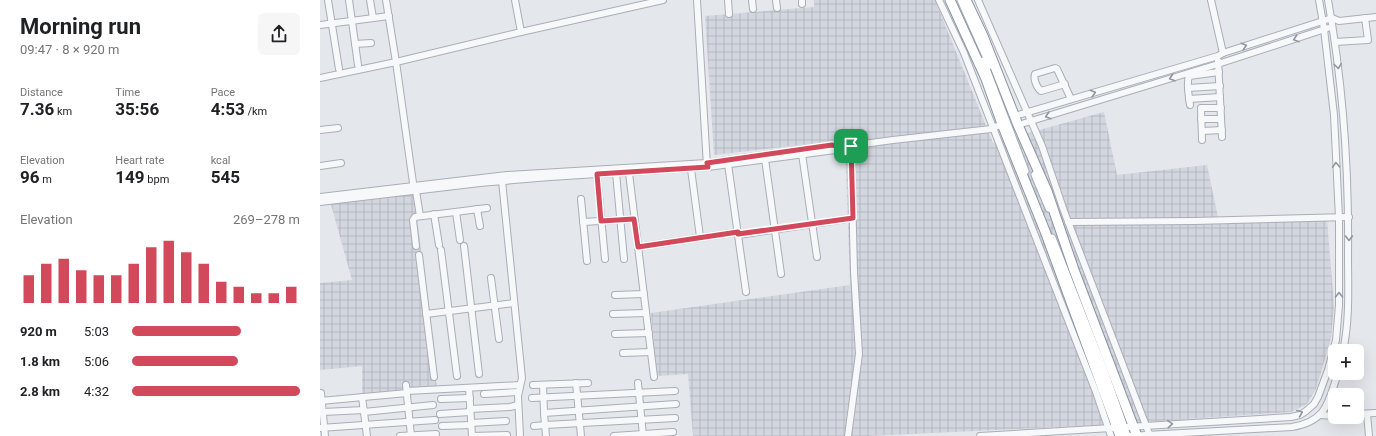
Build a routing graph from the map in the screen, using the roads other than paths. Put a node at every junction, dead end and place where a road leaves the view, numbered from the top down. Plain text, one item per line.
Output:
1 (328, 0) edge
2 (349, 0) edge
3 (370, 0) edge
4 (386, 0) edge
5 (515, 0) edge
6 (663, 0) edge
7 (697, 0) edge
8 (728, 0) edge
9 (752, 0) edge
10 (776, 0) edge
11 (939, 0) edge
12 (950, 0) edge
13 (956, 0) edge
14 (961, 0) edge
15 (966, 0) edge
16 (978, 0) edge
17 (1211, 0) edge
18 (1319, 0) edge
19 (1328, 0) edge
20 (777, 8) dead end
21 (753, 9) dead end
22 (729, 14) dead end
23 (389, 16) junction
24 (1376, 17) edge
25 (373, 18) junction
26 (1332, 18) junction
27 (1365, 18) junction
28 (352, 21) junction
29 (1339, 21) junction
30 (1323, 22) junction
31 (332, 23) junction
32 (320, 25) edge
33 (1333, 26) junction
34 (1324, 29) junction
35 (521, 32) junction
36 (1335, 42) junction
37 (371, 43) dead end
38 (355, 44) junction
39 (1221, 54) junction
40 (396, 62) junction
41 (1218, 64) junction
42 (358, 65) dead end
43 (338, 69) dead end
44 (1219, 72) junction
45 (320, 78) edge
46 (1064, 84) junction
47 (1117, 86) junction
48 (1220, 86) junction
49 (1188, 88) junction
50 (1341, 90) junction
51 (1331, 91) junction
52 (1120, 94) junction
53 (1220, 97) junction
54 (1071, 99) junction
55 (1221, 108) junction
56 (1027, 112) junction
57 (1201, 119) junction
58 (1221, 119) junction
59 (1017, 120) junction
60 (1031, 121) junction
61 (1002, 124) junction
62 (338, 128) dead end
63 (993, 128) junction
64 (320, 130) edge
65 (1222, 130) junction
66 (1202, 131) junction
67 (1222, 137) dead end
68 (1202, 140) dead end
69 (851, 146) junction
70 (841, 147) junction
71 (802, 154) junction
72 (765, 159) junction
73 (341, 163) dead end
74 (728, 164) junction
75 (707, 165) junction
76 (320, 166) edge
77 (691, 169) junction
78 (629, 172) junction
79 (616, 173) junction
80 (597, 174) junction
81 (502, 182) junction
82 (414, 189) junction
83 (320, 197) edge
84 (581, 199) dead end
85 (320, 202) edge
86 (487, 208) dead end
87 (478, 209) junction
88 (456, 212) junction
89 (434, 214) junction
90 (420, 216) junction
91 (1349, 217) junction
92 (853, 218) junction
93 (1339, 218) junction
94 (634, 219) junction
95 (620, 220) junction
96 (601, 221) junction
97 (583, 222) junction
98 (1068, 222) junction
99 (813, 224) junction
100 (480, 226) dead end
101 (775, 229) junction
102 (738, 233) junction
103 (700, 237) junction
104 (416, 246) dead end
105 (638, 247) junction
106 (419, 255) dead end
107 (817, 256) dead end
108 (605, 259) dead end
109 (624, 259) dead end
110 (587, 261) dead end
111 (781, 274) dead end
112 (491, 278) dead end
113 (746, 292) dead end
114 (644, 294) junction
115 (615, 295) dead end
116 (514, 303) junction
117 (494, 305) junction
118 (471, 308) junction
119 (448, 311) junction
120 (646, 313) junction
121 (426, 314) junction
122 (613, 314) dead end
123 (649, 333) junction
124 (615, 334) dead end
125 (499, 339) dead end
126 (1345, 344) edge
127 (651, 352) junction
128 (623, 353) dead end
129 (479, 374) dead end
130 (457, 376) dead end
131 (434, 377) dead end
132 (654, 377) dead end
133 (1336, 380) edge
134 (576, 383) junction
135 (588, 383) dead end
136 (638, 383) dead end
137 (520, 385) junction
138 (533, 385) dead end
139 (543, 385) junction
140 (469, 388) junction
141 (407, 390) junction
142 (675, 391) dead end
143 (518, 392) junction
144 (321, 393) edge
145 (639, 393) junction
146 (484, 394) dead end
147 (578, 395) junction
148 (362, 397) junction
149 (544, 397) junction
150 (470, 398) junction
151 (532, 398) dead end
152 (441, 399) dead end
153 (321, 401) edge
154 (676, 404) dead end
155 (433, 405) dead end
156 (518, 405) junction
157 (640, 406) junction
158 (408, 408) junction
159 (579, 410) junction
160 (364, 411) junction
161 (470, 411) junction
162 (544, 413) junction
163 (1376, 413) edge
164 (322, 414) edge
165 (440, 414) dead end
166 (1367, 414) joint
167 (1320, 415) junction
168 (1328, 416) edge
169 (675, 418) dead end
170 (641, 419) junction
171 (436, 420) dead end
172 (409, 421) junction
173 (506, 421) dead end
174 (1208, 422) junction
175 (580, 423) junction
176 (365, 424) junction
177 (471, 424) junction
178 (545, 425) junction
179 (442, 426) dead end
180 (534, 426) dead end
181 (1146, 426) junction
182 (322, 428) edge
183 (1108, 428) junction
184 (1209, 431) junction
185 (673, 432) dead end
186 (1129, 432) edge
187 (436, 434) dead end
188 (507, 435) dead end
189 (643, 435) edge
190 (1149, 435) edge
191 (325, 436) edge
192 (367, 436) edge
193 (400, 436) edge
194 (411, 436) edge
195 (472, 436) edge
196 (520, 436) edge
197 (546, 436) edge
198 (580, 436) edge
199 (614, 436) edge
200 (848, 436) edge
201 (980, 436) edge
202 (994, 436) edge
203 (1111, 436) edge
204 (1127, 436) edge
205 (1369, 436) edge

1 - 31 street
2 - 28 street
3 - 25 street
4 - 23 street
5 - 35 street
6 - 35 street
7 - 75 street
8 - 22 street
9 - 21 street
10 - 20 street
11 - 63 street
12 - 61 highway
13 - 186 main road
14 - 186 main road
15 - 59 highway
16 - 56 street
17 - 39 street
18 - 30 street
19 - 26 street
23 - 25 street
23 - 40 street
24 - 27 street
25 - 28 street
26 - 29 street
26 - 30 street
26 - 33 street
27 - 29 street
27 - 36 street
28 - 31 street
28 - 38 street
29 - 33 street
30 - 34 street
39 -> 30 street
31 - 32 street
31 - 43 street
33 - 34 street
33 - 36 street
34 -> 41 street
34 - 51 street
35 - 40 street
36 -> 50 street
37 - 38 street
38 - 42 street
39 - 41 street
39 - 47 street
40 - 45 street
40 - 82 street
41 - 44 street
41 -> 52 street
44 - 48 street
44 - 49 street
46 - 46 street
46 - 54 street
47 - 52 street
54 -> 47 street
48 - 49 street
48 - 53 street
49 - 53 street
50 - 51 street
50 - 91 street
93 -> 51 street
52 -> 60 street
53 - 55 street
54 - 56 street
55 - 57 street
55 - 58 street
56 - 59 street
56 - 60 street
57 - 58 street
57 - 66 street
58 - 65 street
59 - 60 street
59 - 186 highway
60 - 98 street
61 - 63 street
61 - 186 highway
62 - 64 street
63 - 69 street
63 - 183 street
65 - 66 street
65 - 67 street
66 - 68 street
69 - 70 street
69 - 92 street
70 - 71 street
70 - 75 street
71 - 72 street
71 - 99 street
72 - 74 street
72 - 101 street
73 - 76 street
74 - 75 street
74 - 102 street
75 - 77 street
75 - 82 street
77 - 78 street
77 - 103 street
78 - 79 street
78 - 94 street
79 - 80 street
79 - 95 street
80 - 81 street
80 - 96 street
81 - 82 street
81 - 116 street
82 - 83 street
82 - 85 street
82 - 90 street
84 - 97 street
86 - 87 street
87 - 88 street
87 - 100 street
88 - 89 street
88 - 118 street
89 - 90 street
89 - 119 street
90 - 104 street
91 - 93 street
91 -> 126 street
92 - 99 street
92 - 200 street
93 - 98 street
174 -> 93 street
94 - 95 street
94 - 105 street
95 - 96 street
95 - 109 street
96 - 97 street
96 - 108 street
97 - 110 street
98 - 181 street
99 - 101 street
99 - 107 street
101 - 102 street
101 - 111 street
102 - 103 street
102 - 113 street
103 - 105 street
105 - 114 street
106 - 121 street
112 - 117 street
114 - 115 street
114 - 120 street
116 - 117 street
116 - 137 street
117 - 118 street
117 - 125 street
118 - 119 street
118 - 129 street
119 - 121 street
119 - 130 street
120 - 122 street
120 - 123 street
121 - 131 street
123 - 124 street
123 - 127 street
127 - 128 street
127 - 132 street
133 - 167 street
134 - 135 street
134 - 139 street
134 - 147 street
136 - 145 street
137 - 140 street
137 - 143 street
138 - 139 street
139 - 149 street
140 - 141 street
140 - 150 street
141 - 148 street
141 - 158 street
142 - 145 street
143 - 146 street
143 - 156 street
144 - 153 street
145 - 147 street
145 - 157 street
147 - 149 street
147 - 159 street
148 - 153 street
148 - 160 street
149 - 151 street
149 - 162 street
150 - 152 street
150 - 161 street
153 - 164 street
154 - 157 street
155 - 158 street
156 - 161 street
156 - 196 street
157 - 159 street
157 - 170 street
158 - 160 street
158 - 172 street
159 - 162 street
159 - 175 street
160 - 164 street
160 - 176 street
161 - 165 street
161 - 177 street
162 - 178 street
163 - 166 street
164 - 182 street
166 - 205 street
167 - 168 street
167 - 184 street
169 - 170 street
170 - 175 street
170 - 189 street
171 - 172 street
172 - 176 street
172 - 194 street
173 - 177 street
181 -> 174 street
174 - 184 street
175 - 178 street
175 - 198 street
176 - 182 street
176 - 192 street
177 - 179 street
177 - 195 street
178 - 180 street
178 - 197 street
181 - 186 street
181 - 190 street
182 - 191 street
183 - 186 street
183 - 202 street
183 - 203 street
184 - 190 street
185 - 189 street
186 - 190 street
186 - 204 main road
187 - 194 street
188 - 195 street
189 - 199 street
193 - 194 street
201 - 202 street

